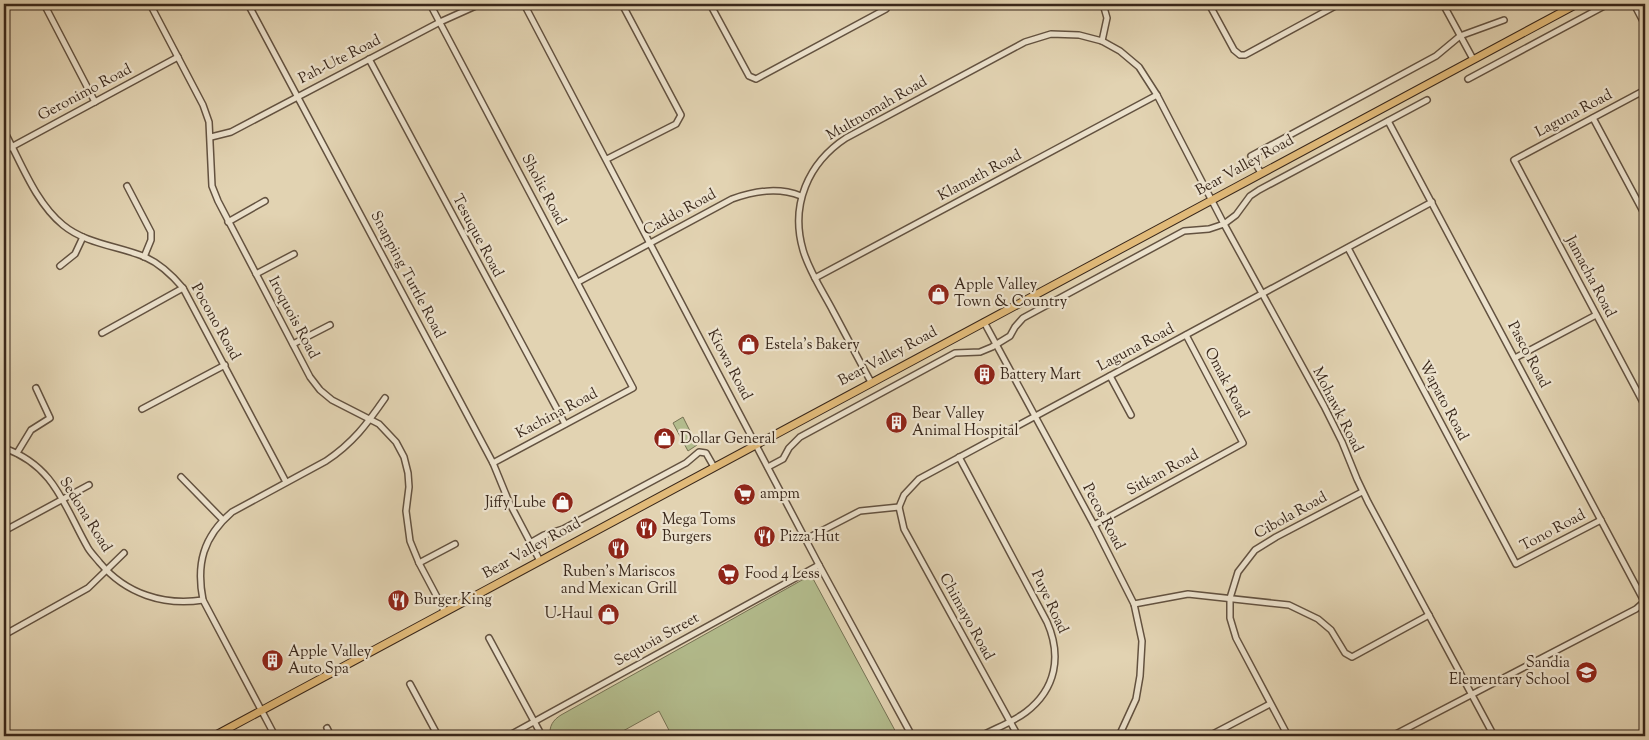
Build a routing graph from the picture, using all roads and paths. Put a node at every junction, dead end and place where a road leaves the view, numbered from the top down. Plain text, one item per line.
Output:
1 (44, 4) edge
2 (150, 4) edge
3 (256, 4) edge
4 (430, 4) edge
5 (480, 4) edge
6 (524, 4) edge
7 (622, 4) edge
8 (710, 4) edge
9 (1103, 4) edge
10 (1210, 4) edge
11 (1339, 4) edge
12 (1443, 4) edge
13 (1576, 4) edge
14 (1608, 4) edge
15 (1634, 4) edge
16 (249, 5) edge
17 (884, 6) edge
18 (1504, 20) dead end
19 (440, 22) junction
20 (1645, 25) edge
21 (1460, 36) junction
22 (1102, 41) junction
23 (178, 57) junction
24 (369, 59) junction
25 (1473, 59) junction
26 (1468, 79) dead end
27 (1645, 90) edge
28 (297, 96) junction
29 (1157, 96) junction
30 (1428, 100) dead end
31 (96, 102) junction
32 (1593, 118) junction
33 (1388, 121) junction
34 (4, 131) edge
35 (211, 137) junction
36 (12, 146) junction
37 (4, 151) edge
38 (607, 159) junction
39 (1514, 160) joint
40 (1261, 173) junction
41 (127, 186) dead end
42 (801, 196) junction
43 (1212, 200) junction
44 (265, 201) dead end
45 (1432, 202) junction
46 (1645, 215) edge
47 (228, 222) junction
48 (1224, 224) junction
49 (83, 237) junction
50 (651, 243) junction
51 (1348, 248) junction
52 (294, 254) dead end
53 (144, 257) junction
54 (60, 266) dead end
55 (256, 274) junction
56 (815, 278) junction
57 (578, 282) junction
58 (183, 288) junction
59 (1262, 294) junction
60 (1596, 315) junction
61 (984, 322) junction
62 (330, 325) dead end
63 (102, 333) dead end
64 (1186, 335) junction
65 (293, 344) junction
66 (997, 344) junction
67 (1515, 358) junction
68 (225, 365) junction
69 (1110, 376) junction
70 (871, 382) junction
71 (36, 388) dead end
72 (633, 388) joint
73 (385, 398) dead end
74 (1645, 406) edge
75 (142, 409) dead end
76 (1131, 415) dead end
77 (1035, 416) junction
78 (370, 419) junction
79 (565, 424) junction
80 (1244, 443) joint
81 (756, 444) junction
82 (4, 448) edge
83 (17, 453) junction
84 (960, 457) junction
85 (493, 464) junction
86 (714, 467) junction
87 (768, 467) junction
88 (181, 477) dead end
89 (286, 482) junction
90 (89, 485) dead end
91 (1362, 492) junction
92 (64, 499) junction
93 (899, 507) junction
94 (223, 520) junction
95 (1601, 520) junction
96 (1094, 524) junction
97 (4, 531) edge
98 (806, 539) junction
99 (530, 542) junction
100 (455, 544) dead end
101 (124, 553) dead end
102 (540, 561) junction
103 (419, 564) junction
104 (1516, 564) joint
105 (819, 565) junction
106 (107, 571) junction
107 (1230, 598) junction
108 (203, 600) junction
109 (1645, 601) edge
110 (1134, 604) junction
111 (445, 612) junction
112 (1429, 615) junction
113 (4, 635) edge
114 (489, 638) dead end
115 (410, 684) dead end
116 (1472, 694) junction
117 (1270, 704) junction
118 (261, 711) junction
119 (1010, 721) junction
120 (534, 722) junction
121 (327, 728) dead end
122 (214, 736) edge
123 (275, 736) edge
124 (331, 736) edge
125 (438, 736) edge
126 (508, 736) edge
127 (542, 736) edge
128 (912, 736) edge
129 (982, 736) edge
130 (1018, 736) edge
131 (1119, 736) edge
132 (1209, 736) edge
133 (1288, 736) edge
134 (1392, 736) edge
135 (1494, 736) edge

1 - 31 street
2 - 23 street, Iroquois Road
3 - 16 street
4 - 19 street, Sholic Road
5 - 19 street, Pah-Ute Road
6 - 38 street, Kiowa Road
7 - 38 street
8 - 17 street
9 - 22 street
10 - 11 street
12 - 21 street
13 - 25 main road, Bear Valley Road
14 - 26 street
15 - 20 street
16 - 28 street, Snapping Turtle Road
18 - 21 street
19 - 24 street, Pah-Ute Road
19 - 57 street, Sholic Road
21 - 25 street
21 - 40 street
22 - 29 street, Multnomah Road
22 - 42 street, Multnomah Road
23 - 31 street, Geronimo Road
23 - 35 street, Iroquois Road
24 - 28 street, Pah-Ute Road
24 - 79 street, Tesuque Road
25 - 40 main road, Bear Valley Road
27 - 32 street, Laguna Road
28 - 35 street, Pah-Ute Road
28 - 85 street, Snapping Turtle Road
29 - 43 street, Mohawk Road
29 - 56 street, Klamath Road
30 - 33 street
31 - 36 street, Geronimo Road
32 - 39 street, Laguna Road
32 - 46 street
33 - 45 street, Pasco Road
33 - 48 street
34 - 36 street, Pocono Road
35 - 47 street, Iroquois Road
36 - 37 street, Geronimo Road
36 - 49 street, Pocono Road
38 - 50 street, Kiowa Road
39 - 60 street, Jamacha Road
40 - 43 main road, Bear Valley Road
41 - 53 street
42 - 50 street, Caddo Road
42 - 56 street, Multnomah Road
43 - 48 street, Mohawk Road
43 - 61 main road, Bear Valley Road
44 - 47 street
45 - 51 street, Laguna Road
45 - 67 street, Pasco Road
47 - 55 street, Iroquois Road
48 - 59 street, Mohawk Road
48 - 66 street
49 - 53 street, Pocono Road
49 - 54 street
50 - 57 street, Caddo Road
50 - 81 street, Kiowa Road
51 - 59 street, Laguna Road
51 - 104 street, Wapato Road
52 - 55 street
53 - 58 street, Pocono Road
55 - 65 street, Iroquois Road
56 - 70 street, Multnomah Road
57 - 72 street, Sholic Road
58 - 63 street
58 - 68 street, Pocono Road
59 - 64 street, Laguna Road
59 - 91 street, Mohawk Road
60 - 67 street
60 - 74 street, Jamacha Road
61 - 66 street, Pecos Road
61 - 70 main road, Bear Valley Road
62 - 65 street
64 - 69 street, Laguna Road
64 - 80 street, Omak Road
65 - 78 street, Iroquois Road
66 - 77 street, Pecos Road
66 - 87 street
67 - 95 street, Pasco Road
68 - 75 street
68 - 89 street, Pocono Road
69 - 76 street
69 - 77 street, Laguna Road
70 - 81 main road, Bear Valley Road
71 - 83 street
72 - 79 street, Kachina Road
73 - 78 street
77 - 84 street, Laguna Road
77 - 96 street, Pecos Road
78 - 89 street
78 - 103 street, Iroquois Road
79 - 85 street, Kachina Road
80 - 96 street, Sitkan Road
81 - 86 main road, Bear Valley Road
81 - 87 street, Kiowa Road
82 - 83 street, Sedona Road
83 - 92 street, Sedona Road
84 - 93 street, Laguna Road
84 - 119 street, Puye Road
85 - 99 street, Snapping Turtle Road
86 - 99 street
86 - 102 main road, Bear Valley Road
87 - 98 street, Kiowa Road
88 - 94 street
89 - 94 street
90 - 92 street
91 - 107 street, Cibola Road
91 - 112 street, Mohawk Road
92 - 97 street
92 - 106 street, Sedona Road
93 - 98 street
93 - 119 street, Chimayo Road
94 - 108 street
95 - 104 street, Tono Road
95 - 109 street, Pasco Road
96 - 110 street, Pecos Road
98 - 105 street, Kiowa Road
99 - 102 street, Snapping Turtle Road
100 - 103 street
101 - 106 street
102 - 111 main road, Bear Valley Road
103 - 111 street, Iroquois Road
105 - 120 street, Sequoia Street
105 - 128 street, Kiowa Road
106 - 108 street, Sedona Road
106 - 113 street
107 - 110 street
107 - 112 street
107 - 117 street, Cibola Road
108 - 118 street
109 - 116 street
110 - 131 street, Pecos Road
111 - 118 main road, Bear Valley Road
112 - 116 street, Mohawk Road
114 - 120 street
115 - 125 street
116 - 134 street
116 - 135 street, Mohawk Road
117 - 132 street
117 - 133 street, Cibola Road
118 - 122 main road, Bear Valley Road
118 - 123 street
119 - 129 street, Puye Road
119 - 130 street, Chimayo Road
120 - 126 street, Sequoia Street
120 - 127 street
121 - 124 street

